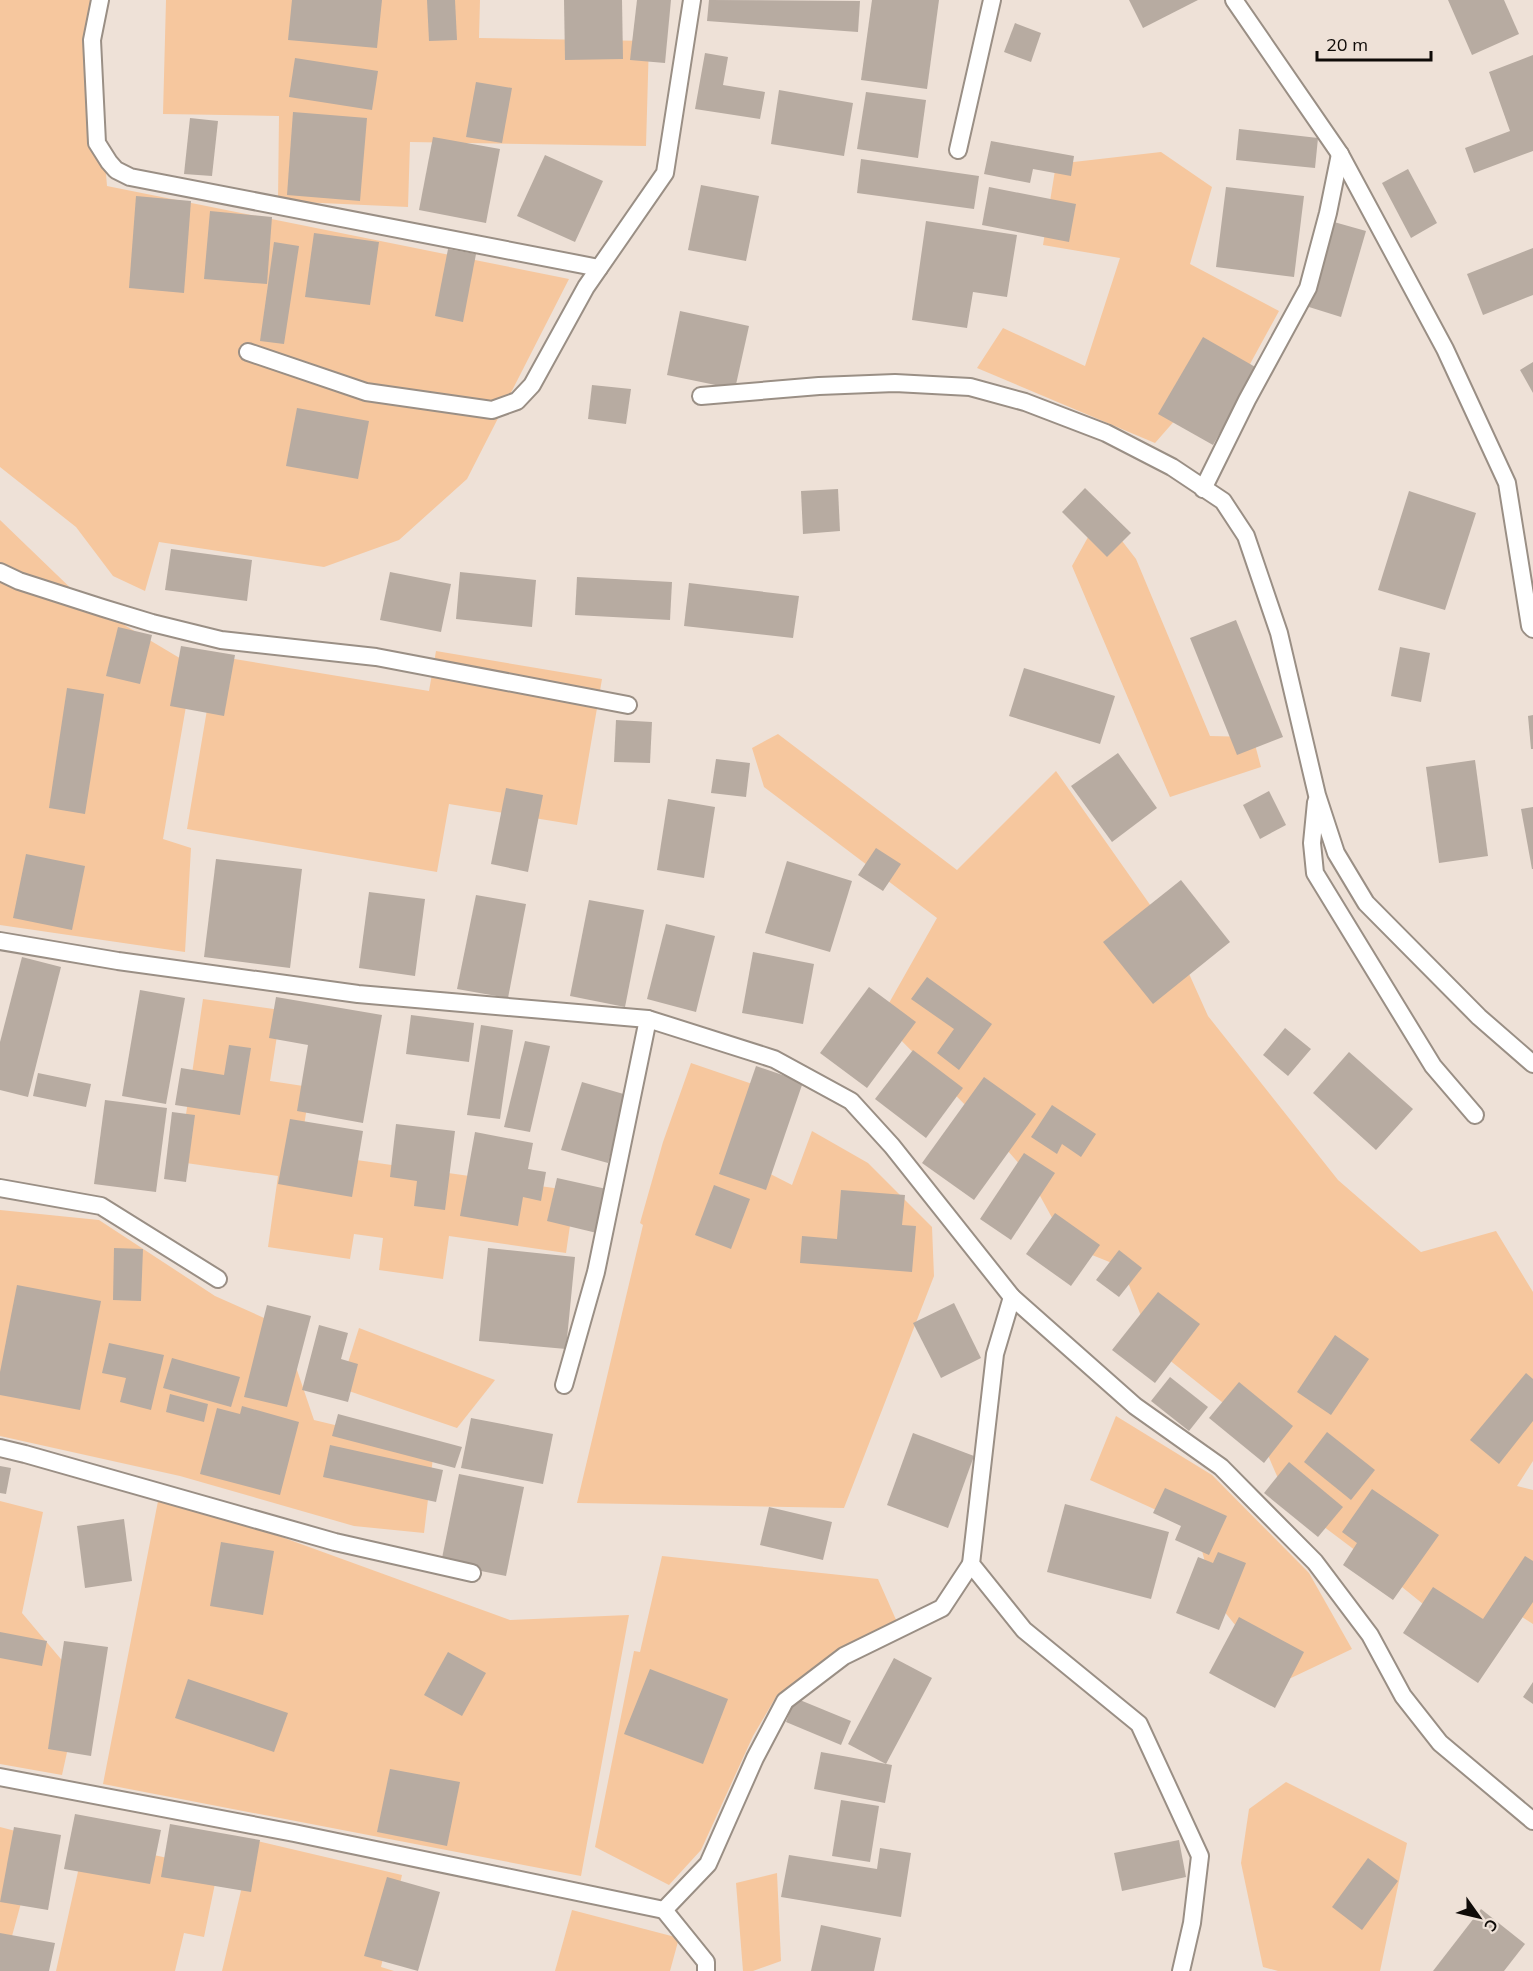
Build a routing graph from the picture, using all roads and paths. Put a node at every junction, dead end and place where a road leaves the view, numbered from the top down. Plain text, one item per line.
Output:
1 (100, 0) edge
2 (692, 0) edge
3 (992, 0) edge
4 (1234, 0) edge
5 (958, 150) dead end
6 (1340, 153) junction
7 (599, 268) junction
8 (248, 352) dead end
9 (701, 396) dead end
10 (1203, 489) junction
11 (0, 572) edge
12 (1533, 629) edge
13 (628, 705) dead end
14 (1317, 795) junction
15 (0, 941) edge
16 (648, 1019) junction
17 (1533, 1064) edge
18 (1475, 1115) dead end
19 (0, 1188) edge
20 (218, 1279) dead end
21 (1012, 1297) junction
22 (564, 1385) dead end
23 (0, 1448) edge
24 (971, 1564) junction
25 (472, 1573) dead end
26 (0, 1777) edge
27 (1533, 1821) edge
28 (664, 1910) junction
29 (706, 1971) edge
30 (1181, 1971) edge

1 - 7 lane
2 - 7 lane
3 - 5 lane
4 - 6 lane
6 - 10 lane
6 - 12 lane
7 - 8 lane
9 - 10 lane
10 - 14 lane
11 - 13 lane
14 - 17 lane
14 - 18 lane
15 - 16 lane
16 - 21 lane
16 - 22 lane
19 - 20 lane
21 - 24 lane
21 - 27 lane
23 - 25 lane
24 - 28 lane
24 - 30 lane
26 - 28 lane
28 - 29 lane

